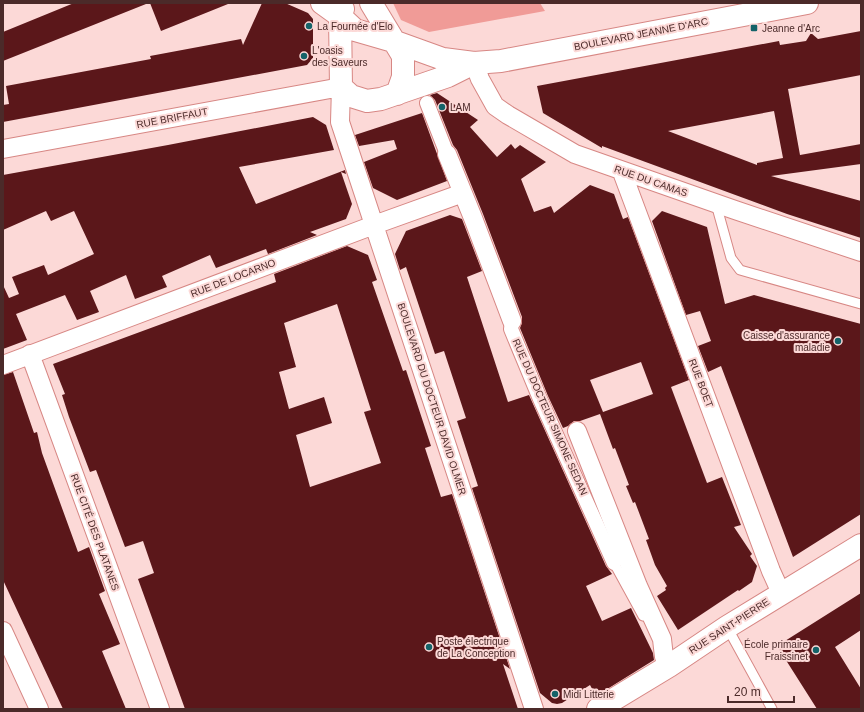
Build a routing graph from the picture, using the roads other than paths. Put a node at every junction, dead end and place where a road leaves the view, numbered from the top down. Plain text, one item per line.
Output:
1 (322, 3) edge
2 (371, 3) edge
3 (807, 3) edge
4 (342, 10) edge
5 (393, 42) junction
6 (474, 63) junction
7 (341, 87) junction
8 (397, 94) junction
9 (427, 103) dead end
10 (3, 149) edge
11 (447, 154) joint
12 (622, 172) junction
13 (463, 193) junction
14 (716, 204) junction
15 (374, 225) junction
16 (861, 252) edge
17 (861, 304) edge
18 (512, 322) joint
19 (30, 354) junction
20 (3, 365) edge
21 (577, 431) dead end
22 (861, 545) edge
23 (614, 563) joint
24 (781, 593) junction
25 (727, 627) junction
26 (3, 631) edge
27 (666, 662) junction
28 (39, 709) edge
29 (160, 709) edge
30 (534, 709) edge
31 (598, 709) edge
32 (772, 709) edge

1 - 4 street
2 - 5 street
3 - 6 street, BOULEVARD JEANNE D'ARC
4 - 5 street, BOULEVARD JEANNE D'ARC
4 - 7 street
5 - 6 street, BOULEVARD JEANNE D'ARC
5 - 8 street
6 - 8 street, BOULEVARD JEANNE D'ARC
6 - 12 street, RUE DU CAMAS
7 - 8 street, BOULEVARD JEANNE D'ARC
7 - 10 street, RUE BRIFFAUT
7 - 15 street, BOULEVARD DU DOCTEUR DAVID OLMER
9 - 11 street, RUE DU DOCTEUR SIMONE SEDAN
11 - 13 street, RUE DU DOCTEUR SIMONE SEDAN
12 - 14 street, RUE DU CAMAS
12 - 24 street, RUE BOET
13 - 15 street, RUE DE LOCARNO
13 - 18 street, RUE DU DOCTEUR SIMONE SEDAN
14 - 16 street, RUE DU CAMAS
14 - 17 lane
15 - 19 street, RUE DE LOCARNO
15 - 30 street, BOULEVARD DU DOCTEUR DAVID OLMER
18 - 23 street, RUE DU DOCTEUR SIMONE SEDAN
19 - 20 street, RUE DE LOCARNO
19 - 29 street, RUE CITÉ DES PLATANES
21 - 27 street, RUE DU DOCTEUR SIMONE SEDAN
22 - 24 street, RUE SAINT-PIERRE
23 - 27 lane, RUE DU DOCTEUR SIMONE SEDAN
24 - 25 street, RUE SAINT-PIERRE
25 - 27 street, RUE SAINT-PIERRE
25 - 32 lane
26 - 28 street
27 - 31 street, RUE SAINT-PIERRE

